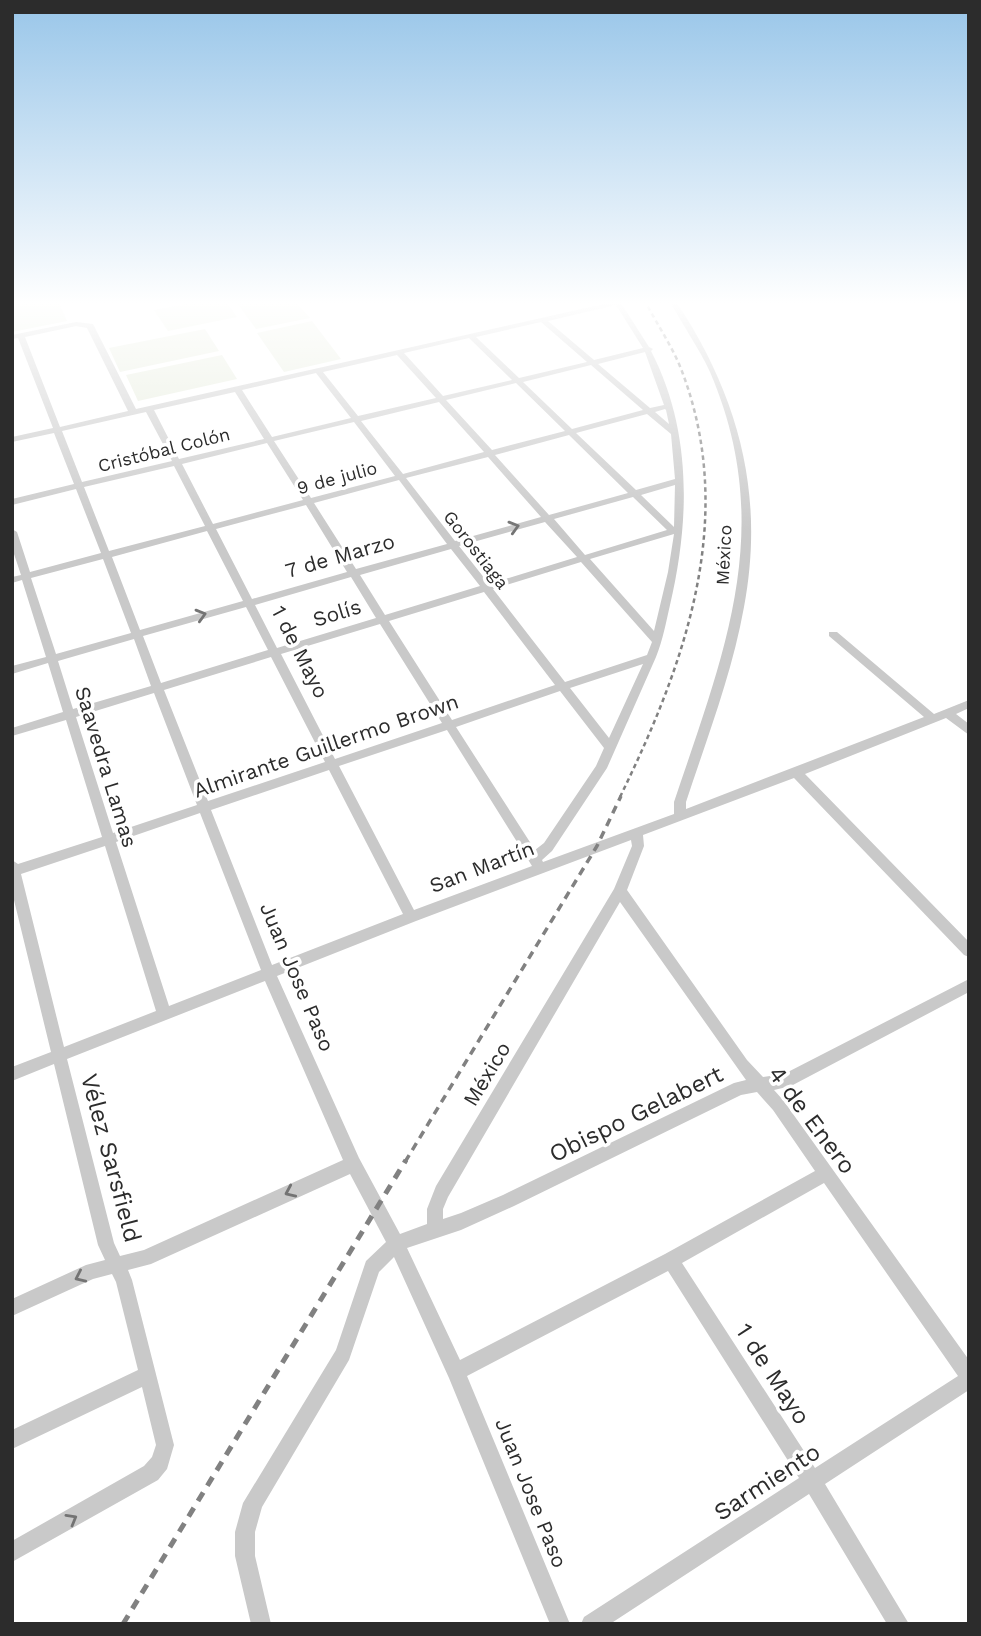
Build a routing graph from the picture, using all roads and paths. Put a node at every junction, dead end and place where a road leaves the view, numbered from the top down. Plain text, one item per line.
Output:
1 (34, 379) edge
2 (117, 379) edge
3 (278, 379) edge
4 (325, 379) edge
5 (423, 379) edge
6 (610, 379) edge
7 (660, 379) edge
8 (717, 379) edge
9 (518, 380) joint
10 (237, 389) junction
11 (441, 399) junction
12 (669, 406) junction
13 (149, 409) junction
14 (133, 412) junction
15 (648, 412) junction
16 (356, 419) junction
17 (56, 430) junction
18 (572, 432) junction
19 (674, 433) junction
20 (12, 440) edge
21 (270, 440) junction
22 (490, 454) junction
23 (177, 463) junction
24 (400, 477) junction
25 (679, 481) junction
26 (78, 486) junction
27 (635, 493) junction
28 (12, 502) edge
29 (308, 502) junction
30 (547, 518) junction
31 (211, 528) junction
32 (12, 531) edge
33 (676, 531) junction
34 (452, 544) junction
35 (106, 555) junction
36 (581, 558) junction
37 (353, 572) junction
38 (27, 576) junction
39 (12, 580) edge
40 (485, 587) junction
41 (248, 602) junction
42 (383, 619) junction
43 (135, 634) junction
44 (833, 634) dead end
45 (657, 641) junction
46 (274, 652) junction
47 (651, 657) junction
48 (52, 658) junction
49 (12, 670) edge
50 (562, 687) junction
51 (157, 688) junction
52 (969, 705) edge
53 (948, 713) junction
54 (70, 714) junction
55 (932, 718) junction
56 (449, 724) junction
57 (969, 731) edge
58 (12, 732) edge
59 (610, 748) junction
60 (332, 764) junction
61 (796, 774) junction
62 (204, 807) junction
63 (680, 816) junction
64 (636, 832) junction
65 (108, 839) junction
66 (537, 864) junction
67 (14, 876) edge
68 (620, 891) junction
69 (411, 917) junction
70 (969, 950) edge
71 (270, 974) junction
72 (969, 985) edge
73 (164, 1014) junction
74 (59, 1056) junction
75 (12, 1074) edge
76 (760, 1086) junction
77 (353, 1164) junction
78 (825, 1174) junction
79 (435, 1228) junction
80 (396, 1243) junction
81 (671, 1260) junction
82 (115, 1265) junction
83 (12, 1308) edge
84 (456, 1372) junction
85 (147, 1375) junction
86 (969, 1377) edge
87 (12, 1440) edge
88 (813, 1482) junction
89 (12, 1552) edge
90 (261, 1624) edge
91 (560, 1624) edge
92 (590, 1624) edge
93 (899, 1624) edge

1 - 17 street, Juan Jose Paso
2 - 14 street
3 - 10 street
4 - 16 street, Gorostiaga
5 - 11 street
6 - 15 street
7 - 12 street
8 - 63 street, México
9 - 11 street, Cristóbal Colón
9 - 18 street
10 - 13 street
10 - 21 street
11 - 16 street, Cristóbal Colón
11 - 22 street
12 - 15 street, 9 de julio
12 - 19 street
13 - 14 street
13 - 23 street, 1 de Mayo
14 - 17 street
15 - 18 street, 9 de julio
15 - 19 street
16 - 21 street, Cristóbal Colón
16 - 24 street, Gorostiaga
17 - 20 street
17 - 26 street, Juan Jose Paso
18 - 22 street, 9 de julio
18 - 27 street
19 - 25 street
21 - 23 street, Cristóbal Colón
21 - 29 street
22 - 24 street, 9 de julio
22 - 30 street
23 - 26 street, Cristóbal Colón
23 - 31 street, 1 de Mayo
24 - 29 street, 9 de julio
24 - 34 street, Gorostiaga
25 - 27 street, 7 de Marzo
25 - 33 street
26 - 28 street, Cristóbal Colón
26 - 35 street, Juan Jose Paso
27 - 30 street, 7 de Marzo
27 - 33 street
29 - 31 street, 9 de julio
29 - 37 street
34 -> 30 street, 7 de Marzo
30 - 36 street
31 - 35 street, 9 de julio
31 - 41 street, 1 de Mayo
32 - 38 street, Saavedra Lamas
33 - 36 street, Solís
33 - 45 street
34 - 37 street, 7 de Marzo
34 - 40 street, Gorostiaga
35 - 38 street, 9 de julio
35 - 43 street, Juan Jose Paso
36 - 40 street, Solís
36 - 45 street
37 - 41 street, 7 de Marzo
37 - 42 street
38 - 39 street, 9 de julio
38 - 48 street, Saavedra Lamas
40 - 42 street, Solís
40 - 50 street, Gorostiaga
43 -> 41 street, 7 de Marzo
41 - 46 street, 1 de Mayo
42 - 46 street, Solís
42 - 56 street
43 - 48 street, 7 de Marzo
43 - 51 street, Juan Jose Paso
44 - 55 street
45 - 47 street
46 - 51 street, Solís
46 - 60 street, 1 de Mayo
47 - 50 street, Almirante Guillermo Brown
47 - 59 street
48 - 49 street, 7 de Marzo
48 - 54 street, Saavedra Lamas
50 - 56 street, Almirante Guillermo Brown
50 - 59 street, Gorostiaga
51 - 54 street, Solís
51 - 62 street, Juan Jose Paso
52 - 53 street, San Martín
53 - 55 street, San Martín
53 - 57 street
54 - 58 street, Solís
54 - 65 street, Saavedra Lamas
55 - 61 street, San Martín
56 - 60 street, Almirante Guillermo Brown
56 - 66 street
59 - 66 street
60 - 62 street, Almirante Guillermo Brown
60 - 69 street, 1 de Mayo
61 - 63 street, San Martín
61 - 70 street
62 - 65 street, Almirante Guillermo Brown
62 - 71 street, Juan Jose Paso
63 - 64 street, San Martín
64 - 66 street, San Martín
64 - 68 street, México
65 - 67 street, Almirante Guillermo Brown
65 - 73 street, Saavedra Lamas
66 - 69 street, San Martín
67 - 74 street, Vélez Sarsfield
68 - 76 street, 4 de Enero
68 - 79 street, México
69 - 71 street, San Martín
71 - 73 street, San Martín
71 - 77 street, Juan Jose Paso
72 - 76 street, Obispo Gelabert
73 - 74 street, San Martín
74 - 75 street, San Martín
74 - 82 street, Vélez Sarsfield
76 - 78 street, 4 de Enero
76 - 79 street, Obispo Gelabert
77 - 80 street, Juan Jose Paso
77 -> 82 street
78 - 81 street
78 - 86 street, 4 de Enero
79 - 80 street, Obispo Gelabert
80 - 84 street, Juan Jose Paso
80 - 90 street
81 - 84 street
81 - 88 street, 1 de Mayo
82 -> 83 street
82 - 85 street, Vélez Sarsfield
84 - 91 street, Juan Jose Paso
85 - 87 street
89 -> 85 street, Vélez Sarsfield
86 - 88 street, Sarmiento
88 - 92 street, Sarmiento
88 - 93 street, 1 de Mayo

